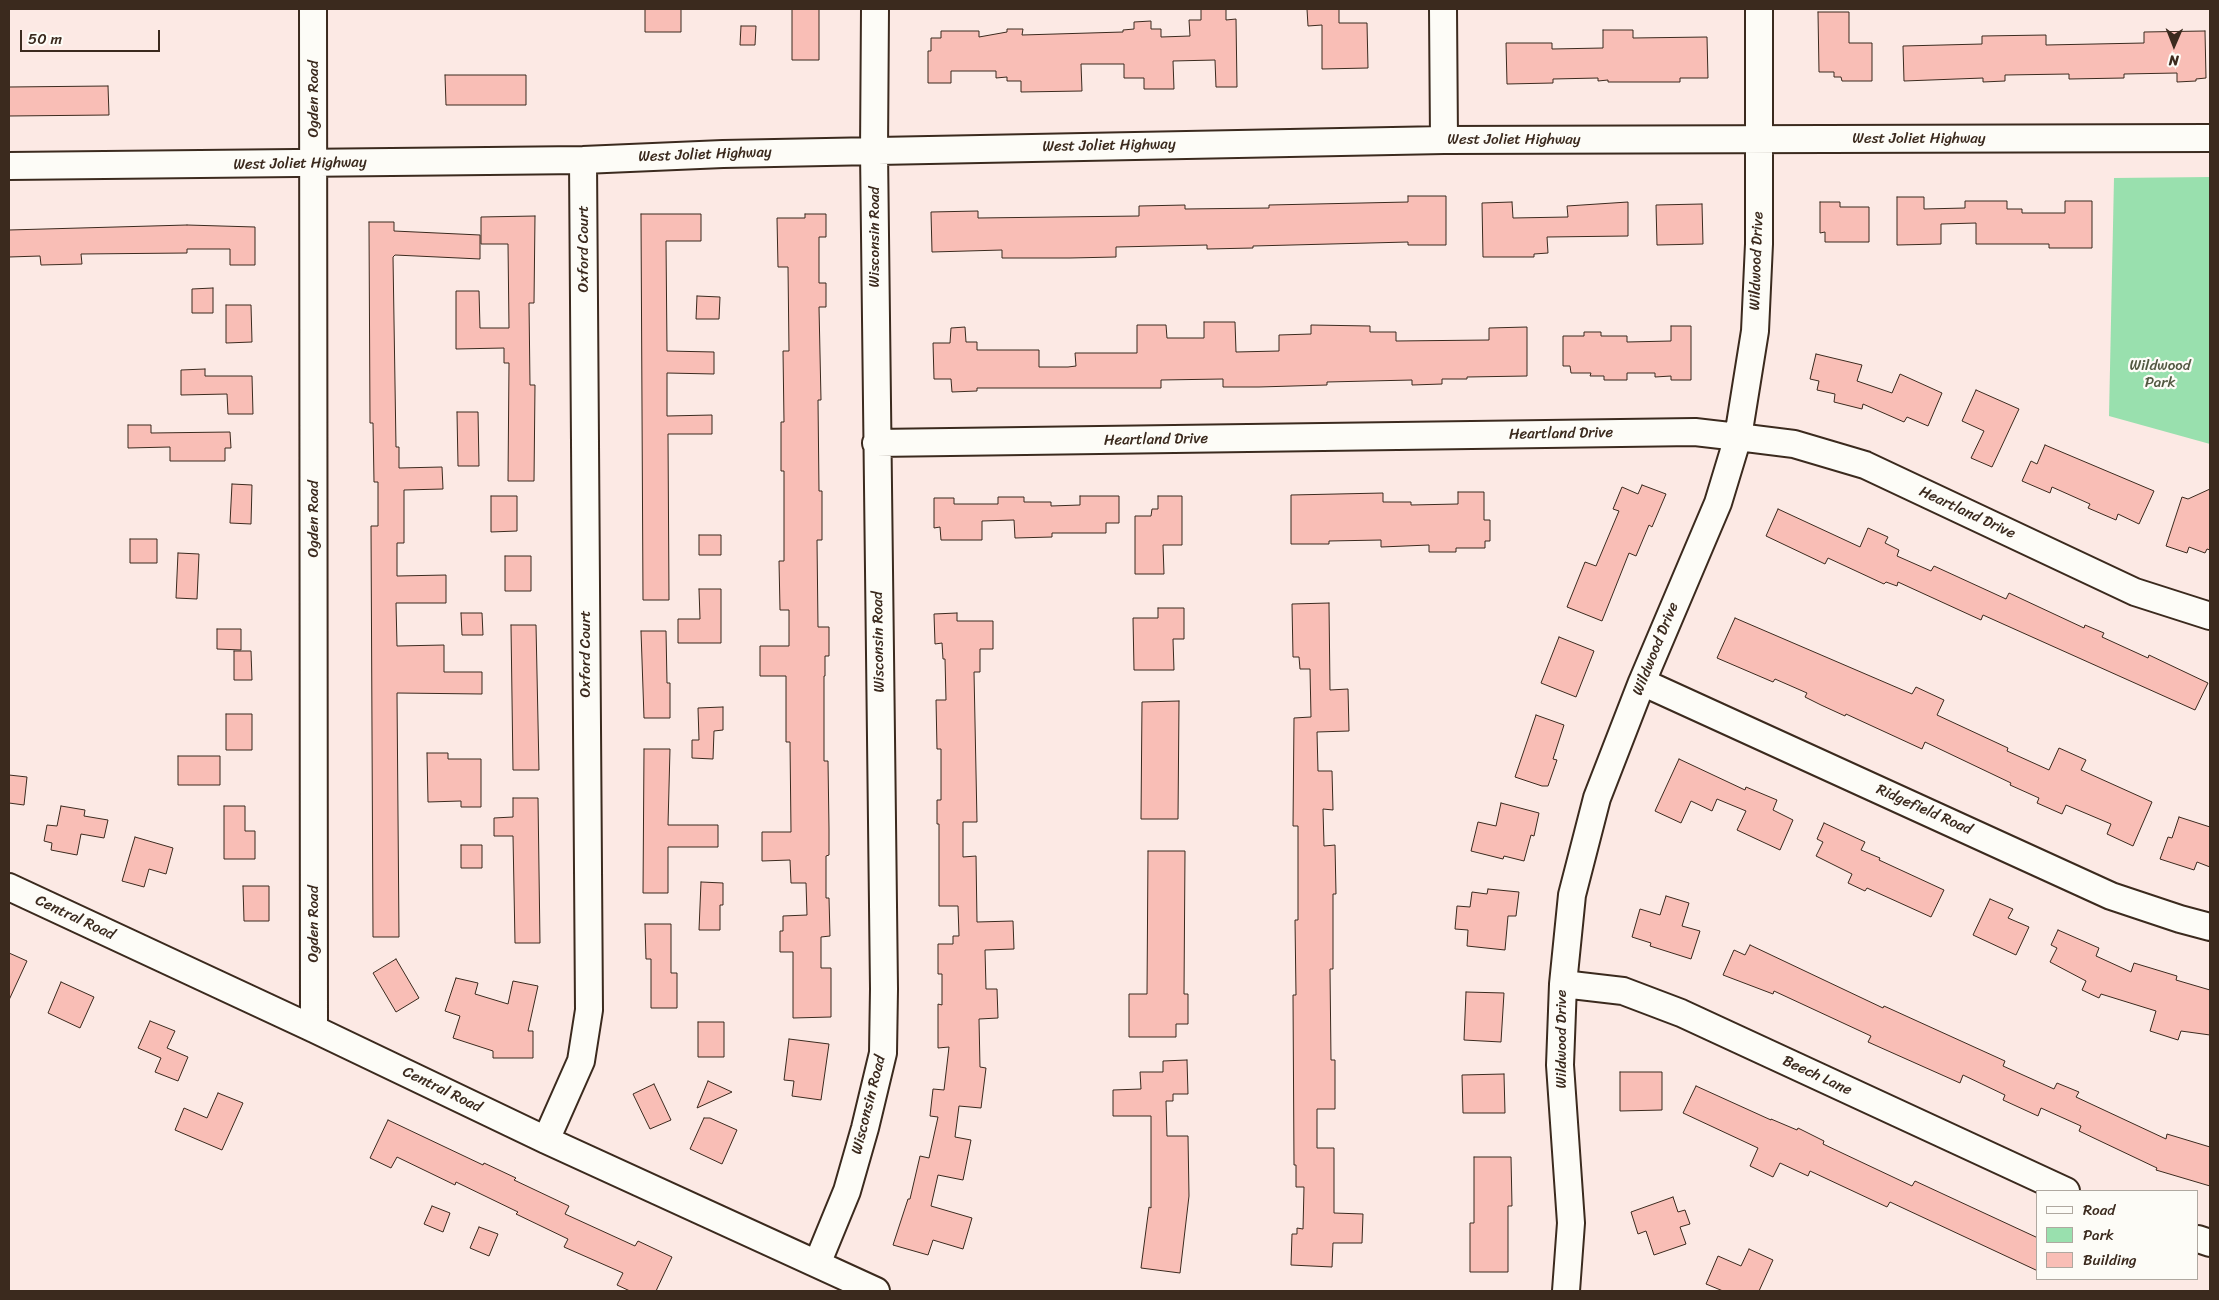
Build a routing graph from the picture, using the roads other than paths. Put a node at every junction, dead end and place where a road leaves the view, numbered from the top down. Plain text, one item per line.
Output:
1 (313, 9) edge
2 (875, 9) edge
3 (1443, 9) edge
4 (1759, 9) edge
5 (2210, 138) edge
6 (1444, 140) junction
7 (1760, 140) junction
8 (874, 151) junction
9 (583, 160) junction
10 (314, 164) junction
11 (9, 166) edge
12 (1738, 437) junction
13 (876, 443) junction
14 (2210, 616) edge
15 (1642, 682) junction
16 (9, 886) edge
17 (2210, 927) edge
18 (1562, 984) junction
19 (314, 1028) junction
20 (546, 1140) junction
21 (2064, 1190) edge
22 (817, 1264) junction
23 (876, 1291) edge
24 (1566, 1291) edge

1 - 10 street, Ogden Road
2 - 8 street, Wisconsin Road
3 - 6 street
4 - 7 street, Wildwood Drive
5 - 7 street, West Joliet Highway
6 - 7 street, West Joliet Highway
6 - 8 street, West Joliet Highway
7 - 12 street, Wildwood Drive
8 - 9 street, West Joliet Highway
8 - 13 street, Wisconsin Road
9 - 10 street, West Joliet Highway
9 - 20 street, Oxford Court
10 - 11 street, West Joliet Highway
10 - 19 street, Ogden Road
12 - 13 street, Heartland Drive
12 - 14 street, Heartland Drive
12 - 15 street, Wildwood Drive
13 - 22 street, Wisconsin Road
15 - 17 street, Ridgefield Road
15 - 18 street, Wildwood Drive
16 - 19 street, Central Road
18 - 21 street, Beech Lane
18 - 24 street, Wildwood Drive
19 - 20 street, Central Road
20 - 22 street, Central Road
22 - 23 street, Central Road

